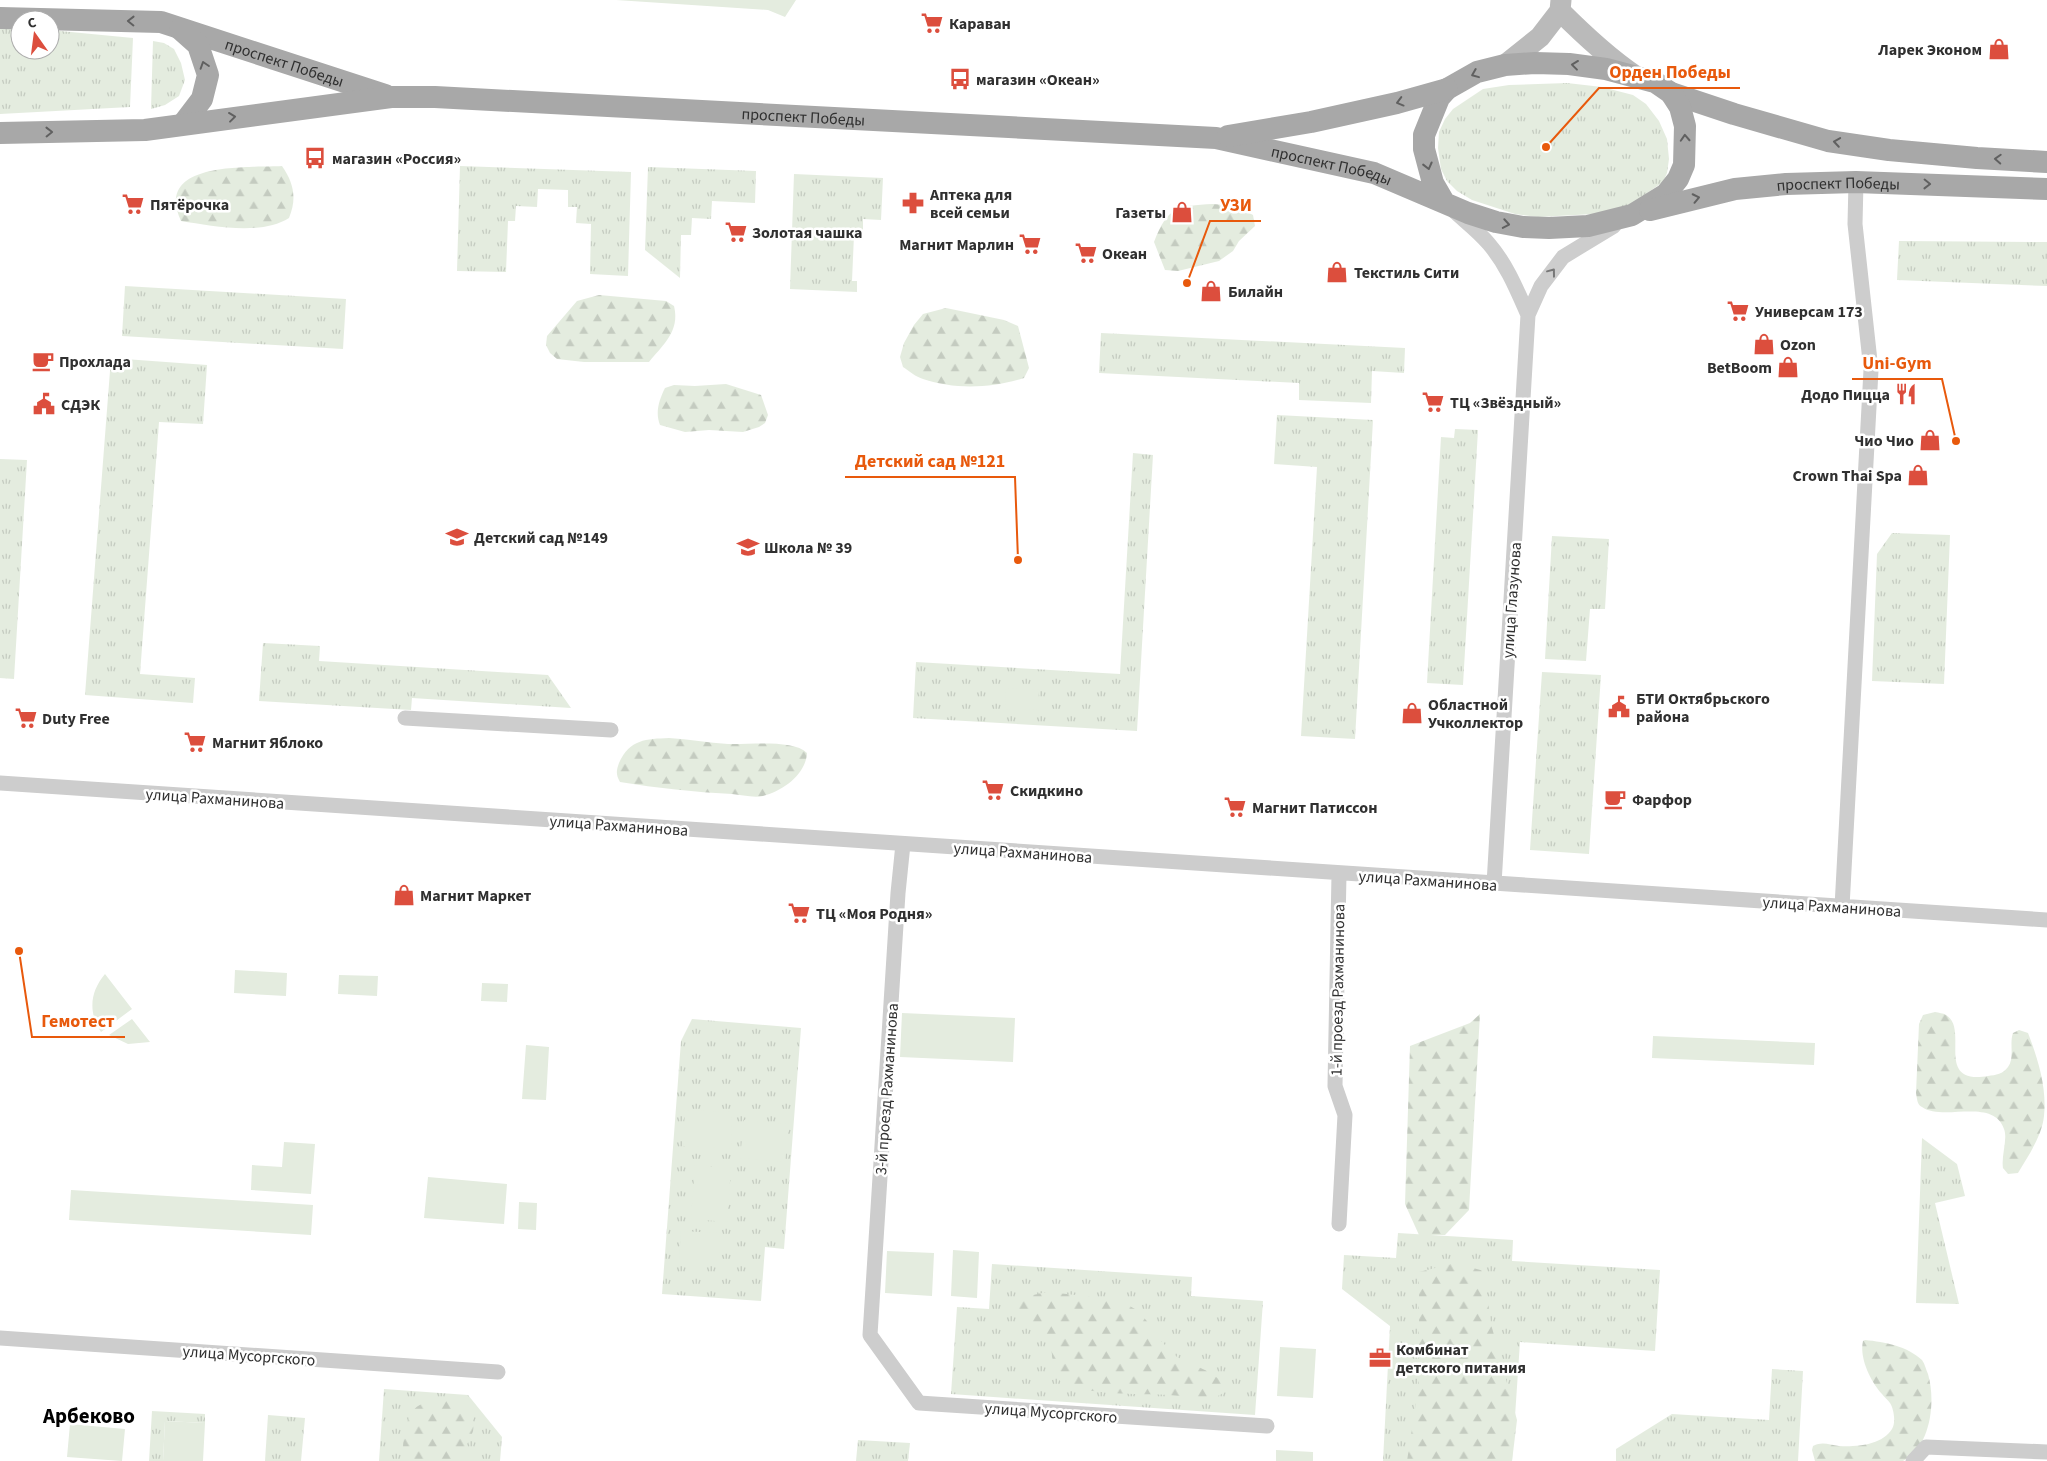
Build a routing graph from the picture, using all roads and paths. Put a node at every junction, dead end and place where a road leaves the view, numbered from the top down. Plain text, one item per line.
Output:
1 (1561, 6) edge
2 (0, 18) edge
3 (179, 27) junction
4 (1505, 65) junction
5 (1637, 76) junction
6 (1447, 89) junction
7 (1671, 93) junction
8 (391, 96) junction
9 (183, 124) junction
10 (0, 134) edge
11 (1216, 138) junction
12 (2047, 162) edge
13 (1856, 182) junction
14 (2047, 189) edge
15 (1444, 202) junction
16 (1632, 215) junction
17 (1528, 315) junction
18 (405, 718) dead end
19 (611, 730) dead end
20 (0, 783) edge
21 (903, 844) junction
22 (1339, 874) junction
23 (1494, 884) junction
24 (1842, 907) junction
25 (2047, 920) edge
26 (1339, 1224) dead end
27 (870, 1334) joint
28 (0, 1338) edge
29 (498, 1372) dead end
30 (1267, 1426) dead end
31 (2047, 1452) edge
32 (1914, 1461) edge

1 - 4 main road
1 - 5 main road
3 -> 2 main road, проспект Победы
3 - 8 main road, проспект Победы
9 -> 3 main road
5 -> 4 main road, проспект Победы
4 -> 6 main road, проспект Победы
5 - 7 main road, проспект Победы
6 -> 11 main road, проспект Победы
6 -> 15 main road
12 -> 7 main road, проспект Победы
16 -> 7 main road
9 -> 8 main road, проспект Победы
8 - 11 main road, проспект Победы
10 -> 9 main road, проспект Победы
11 - 15 main road, проспект Победы
13 -> 14 main road, проспект Победы
16 -> 13 main road, проспект Победы
13 - 24 street
15 -> 16 main road, проспект Победы
15 - 17 street, улица Глазунова
17 -> 16 street, улица Глазунова
17 - 23 street, улица Глазунова
18 - 19 street
20 - 21 street, улица Рахманинова
21 - 22 street, улица Рахманинова
21 - 27 street, 3-й проезд Рахманинова
22 - 23 street, улица Рахманинова
22 - 26 street, 1-й проезд Рахманинова
23 - 24 street, улица Рахманинова
24 - 25 street, улица Рахманинова
27 - 30 street, улица Мусоргского
28 - 29 street, улица Мусоргского
31 - 32 street

